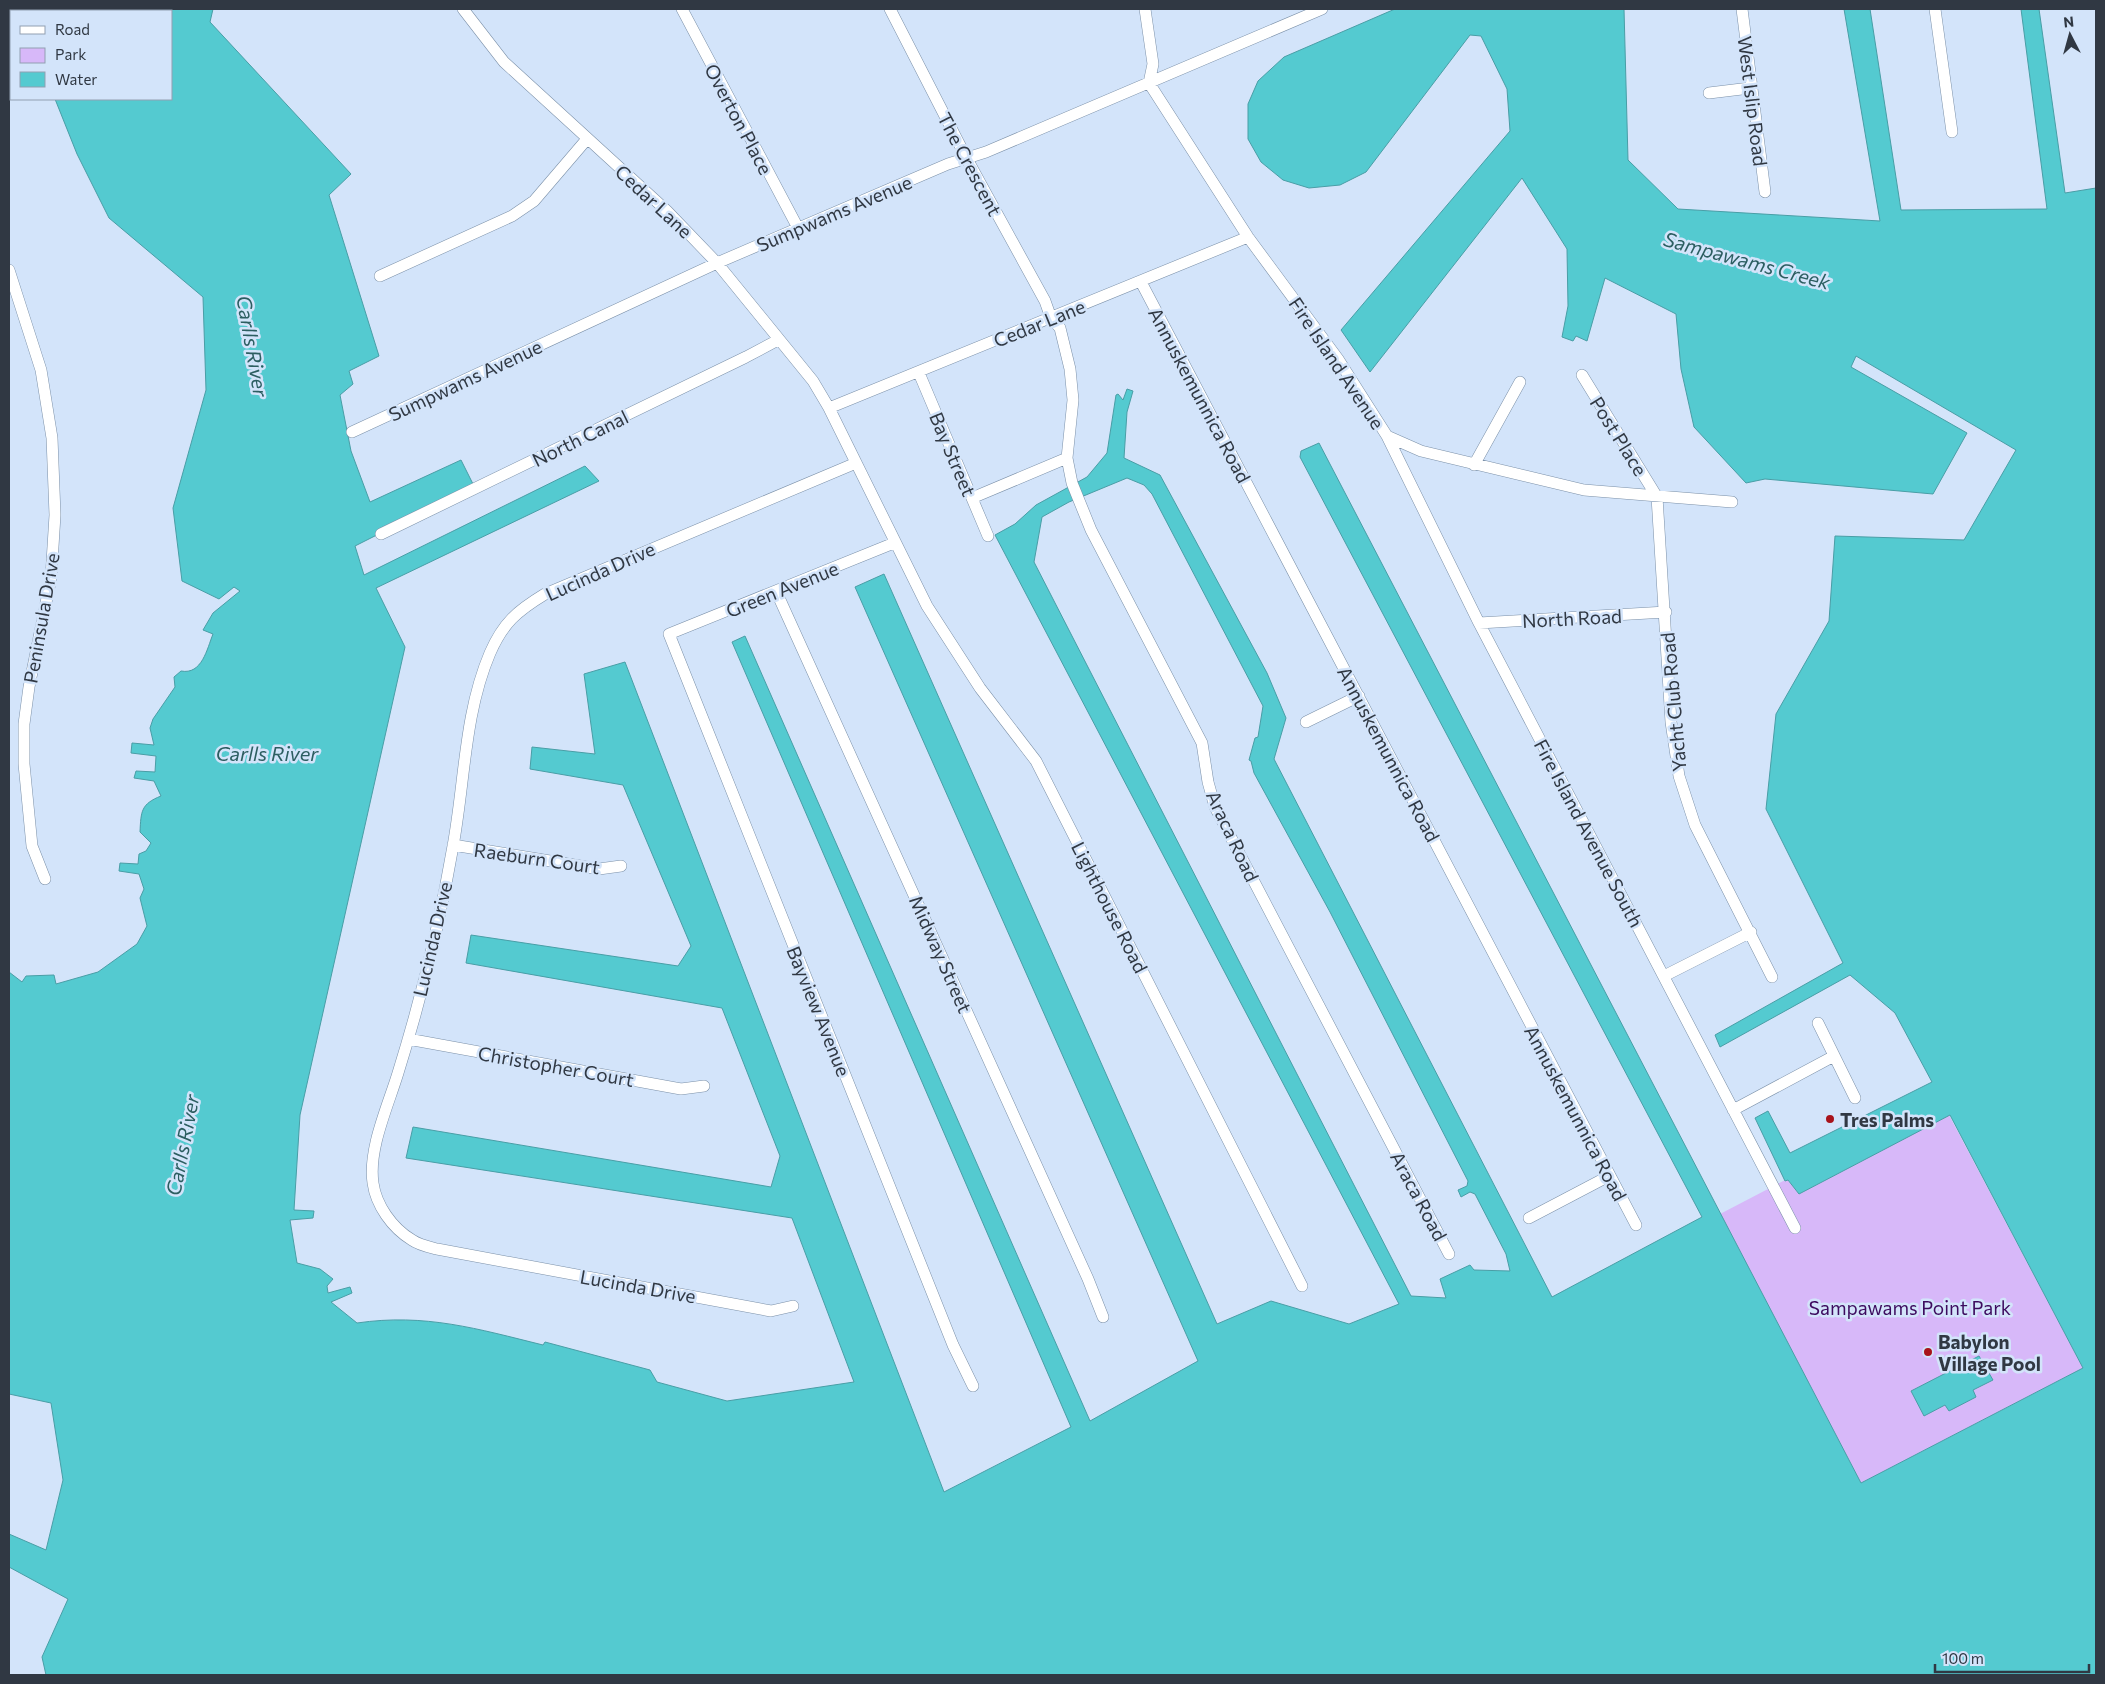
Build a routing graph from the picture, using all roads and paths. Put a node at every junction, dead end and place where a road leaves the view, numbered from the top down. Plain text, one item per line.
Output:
1 (465, 9) edge
2 (682, 9) edge
3 (890, 9) edge
4 (1147, 9) edge
5 (1322, 9) edge
6 (1742, 9) edge
7 (1935, 9) edge
8 (1149, 83) junction
9 (1750, 88) junction
10 (1709, 93) dead end
11 (1952, 132) dead end
12 (587, 139) junction
13 (967, 159) junction
14 (1765, 192) dead end
15 (798, 228) junction
16 (1248, 237) junction
17 (717, 263) junction
18 (9, 270) edge
19 (380, 276) dead end
20 (1141, 282) junction
21 (1051, 318) junction
22 (778, 340) junction
23 (919, 373) junction
24 (1582, 375) dead end
25 (1520, 382) dead end
26 (829, 408) junction
27 (352, 432) dead end
28 (1387, 436) junction
29 (1067, 458) junction
30 (856, 463) junction
31 (1474, 465) junction
32 (1657, 496) junction
33 (972, 498) junction
34 (1732, 502) dead end
35 (381, 534) dead end
36 (988, 536) dead end
37 (894, 543) junction
38 (776, 591) junction
39 (1666, 612) junction
40 (1479, 623) junction
41 (669, 634) joint
42 (1359, 696) junction
43 (1306, 722) dead end
44 (453, 845) junction
45 (621, 866) dead end
46 (45, 879) dead end
47 (1751, 932) junction
48 (1664, 976) junction
49 (1772, 977) dead end
50 (1818, 1023) dead end
51 (408, 1039) junction
52 (1834, 1056) junction
53 (704, 1086) dead end
54 (1855, 1098) dead end
55 (1733, 1110) junction
56 (1608, 1176) junction
57 (1529, 1218) dead end
58 (1636, 1225) dead end
59 (1795, 1228) dead end
60 (1449, 1254) dead end
61 (1302, 1286) dead end
62 (793, 1306) dead end
63 (1103, 1317) dead end
64 (973, 1386) dead end

1 - 12 street, Cedar Lane
2 - 15 street, Overton Place
3 - 13 street, The Crescent
4 - 8 street
5 - 8 street, Sumpwams Avenue
6 - 9 street, West Islip Road
7 - 11 street
8 - 13 street, Sumpwams Avenue
8 - 16 street, Fire Island Avenue
9 - 10 street
9 - 14 street, West Islip Road
12 - 17 street, Cedar Lane
12 - 19 street
13 - 15 street, Sumpwams Avenue
13 - 21 street, The Crescent
15 - 17 street, Sumpwams Avenue
16 - 20 street, Cedar Lane
16 - 28 street, Fire Island Avenue
17 - 22 street, Cedar Lane
17 - 27 street, Sumpwams Avenue
18 - 46 street, Peninsula Drive
20 - 21 street, Cedar Lane
20 - 42 street, Annuskemunnica Road
21 - 23 street, Cedar Lane
21 - 29 street, Araca Road
22 - 26 street, Cedar Lane
22 - 35 street, North Canal
23 - 26 street, Cedar Lane
23 - 33 street, Bay Street
24 - 32 street, Post Place
25 - 31 street
26 - 30 street, Cedar Lane
28 - 31 street, Fire Island Avenue
28 - 40 street, Fire Island Avenue South
29 - 33 street
29 - 60 street, Araca Road
30 - 37 street, Cedar Lane
30 - 44 street, Lucinda Drive
31 - 32 street, Fire Island Avenue
32 - 34 street, Fire Island Avenue
32 - 39 street, Yacht Club Road
33 - 36 street, Bay Street
37 - 38 street, Green Avenue
37 - 61 street, Lighthouse Road
38 - 41 street, Green Avenue
38 - 63 street, Midway Street
39 - 40 street, North Road
39 - 47 street, Yacht Club Road
40 - 48 street, Fire Island Avenue South
41 - 64 street, Bayview Avenue
42 - 43 street
42 - 56 street, Annuskemunnica Road
44 - 45 street, Raeburn Court
44 - 51 street, Lucinda Drive
47 - 48 street
47 - 49 street, Yacht Club Road
48 - 55 street, Fire Island Avenue South
50 - 52 street
51 - 53 street, Christopher Court
51 - 62 street, Lucinda Drive
52 - 54 street
52 - 55 street
55 - 59 street, Fire Island Avenue South
56 - 57 street
56 - 58 street, Annuskemunnica Road

